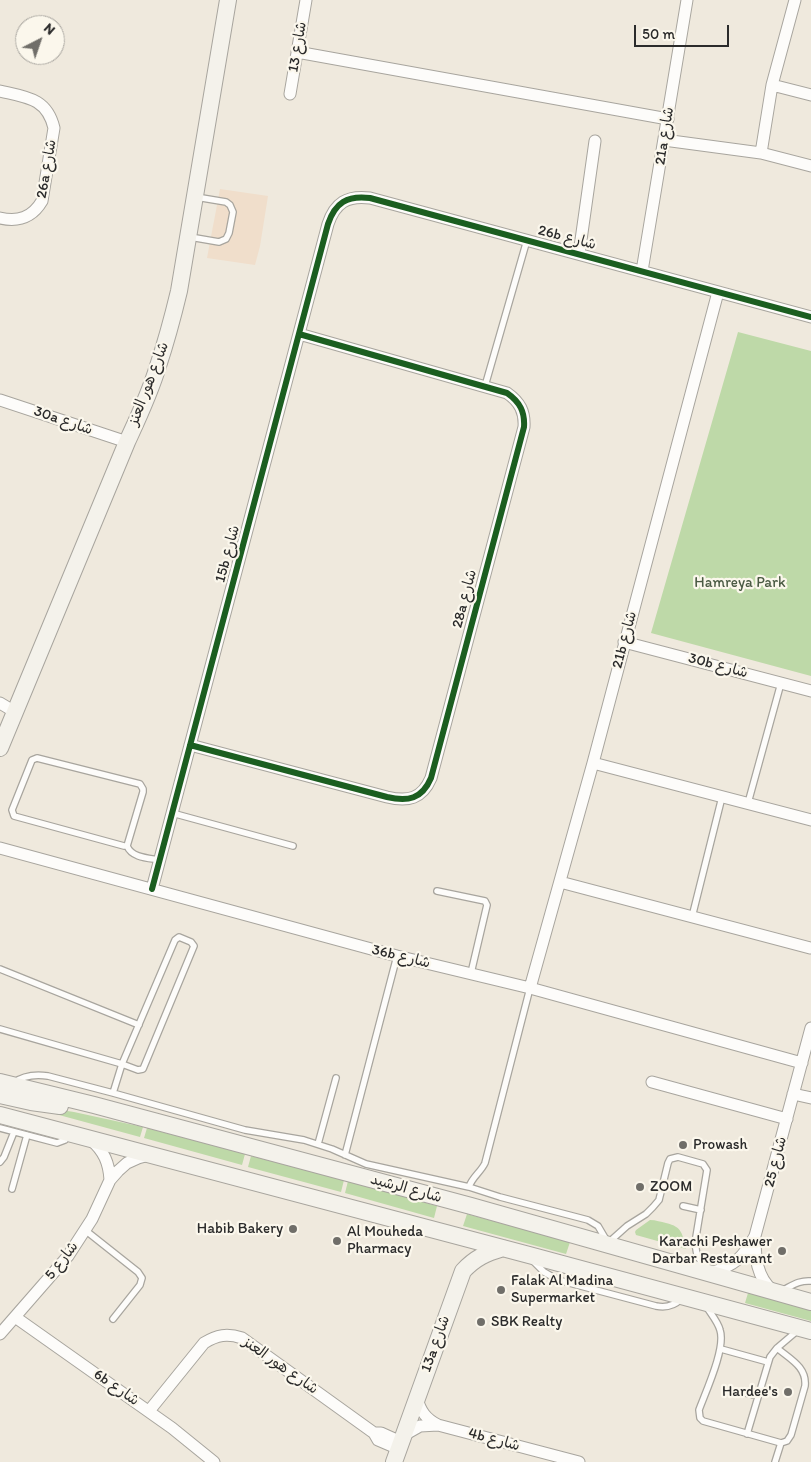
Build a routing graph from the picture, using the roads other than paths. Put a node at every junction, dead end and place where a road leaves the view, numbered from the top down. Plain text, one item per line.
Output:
1 (228, 0) edge
2 (306, 0) edge
3 (687, 0) edge
4 (795, 0) edge
5 (297, 52) junction
6 (772, 85) junction
7 (0, 91) edge
8 (290, 94) dead end
9 (811, 95) edge
10 (668, 119) junction
11 (664, 140) junction
12 (595, 141) dead end
13 (761, 153) junction
14 (811, 166) edge
15 (195, 197) junction
16 (0, 218) edge
17 (328, 224) joint
18 (188, 237) junction
19 (527, 240) junction
20 (579, 254) junction
21 (642, 271) junction
22 (718, 292) junction
23 (811, 317) edge
24 (298, 334) junction
25 (485, 386) junction
26 (0, 400) edge
27 (127, 442) junction
28 (624, 642) junction
29 (781, 683) junction
30 (811, 691) edge
31 (0, 703) edge
32 (15, 712) junction
33 (190, 744) junction
34 (0, 748) edge
35 (593, 762) junction
36 (722, 796) junction
37 (748, 804) junction
38 (172, 813) junction
39 (811, 820) edge
40 (127, 846) junction
41 (294, 846) dead end
42 (0, 848) edge
43 (160, 860) junction
44 (560, 882) junction
45 (152, 889) junction
46 (437, 891) dead end
47 (692, 917) junction
48 (810, 948) edge
49 (397, 956) junction
50 (0, 969) edge
51 (471, 973) junction
52 (530, 988) junction
53 (139, 1025) junction
54 (811, 1028) edge
55 (0, 1029) edge
56 (802, 1062) junction
57 (122, 1064) junction
58 (336, 1078) dead end
59 (652, 1082) dead end
60 (3, 1087) edge
61 (113, 1092) junction
62 (793, 1094) junction
63 (811, 1098) edge
64 (0, 1115) edge
65 (787, 1119) junction
66 (0, 1128) edge
67 (14, 1132) junction
68 (69, 1134) junction
69 (27, 1136) junction
70 (89, 1139) junction
71 (318, 1144) junction
72 (149, 1155) junction
73 (345, 1155) junction
74 (0, 1162) edge
75 (110, 1180) junction
76 (469, 1187) junction
77 (12, 1189) dead end
78 (682, 1206) dead end
79 (700, 1210) junction
80 (85, 1230) junction
81 (755, 1236) junction
82 (608, 1244) junction
83 (504, 1248) junction
84 (710, 1273) junction
85 (811, 1281) edge
86 (775, 1292) junction
87 (704, 1302) junction
88 (811, 1302) edge
89 (15, 1317) junction
90 (113, 1319) dead end
91 (806, 1330) edge
92 (0, 1334) edge
93 (777, 1348) junction
94 (721, 1349) junction
95 (768, 1362) junction
96 (709, 1381) junction
97 (716, 1384) dead end
98 (746, 1393) dead end
99 (758, 1396) junction
100 (416, 1398) junction
101 (149, 1411) junction
102 (438, 1425) junction
103 (748, 1434) junction
104 (781, 1443) junction
105 (400, 1447) edge
106 (556, 1459) edge
107 (214, 1462) edge
108 (580, 1462) edge
109 (775, 1462) edge

1 - 15 main road, شارع هور العنز
2 - 5 street, شارع 13
3 - 10 street, 21a شارع
4 - 6 street
5 - 8 street, شارع 13
5 - 10 street
6 - 9 street
6 - 13 street
7 - 16 street, 26a شارع
10 - 11 street, 21a شارع
11 - 13 street
11 - 21 street, 21a شارع
12 - 20 street
13 - 14 street
15 - 18 main road, شارع هور العنز
15 - 18 lane
17 - 19 street, 26b شارع
17 - 24 street, 15b شارع
18 - 27 main road, شارع هور العنز
19 - 20 street, 26b شارع
19 - 25 lane
20 - 21 street, 26b شارع
21 - 22 street, 26b شارع
22 - 23 street, 26b شارع
22 - 28 street, 21b شارع
24 - 25 street, 28a شارع
24 - 33 street, 15b شارع
25 - 33 street, 28a شارع
26 - 27 street, 30a شارع
27 - 32 main road, شارع هور العنز
28 - 29 street, 30b شارع
28 - 35 street, 21b شارع
29 - 30 street, 30b شارع
29 - 37 lane
31 - 32 street
32 - 34 main road, شارع هور العنز
33 - 38 street, 15b شارع
35 - 36 street
35 - 44 street, 21b شارع
36 - 37 street
36 - 47 lane
37 - 39 street
38 - 41 lane
38 - 43 street, 15b شارع
40 - 40 lane
40 - 43 lane
42 - 45 street, 36b شارع
43 - 45 street, 15b شارع
44 - 47 street
44 - 52 street, 21b شارع
45 - 49 street, 36b شارع
46 - 51 lane
47 - 48 street
49 - 51 street, 36b شارع
49 - 73 lane
50 - 53 lane
51 - 52 street, 36b شارع
52 - 56 street, 36b شارع
52 - 76 lane
53 - 57 lane
53 - 57 lane
54 - 56 street, شارع 25
55 - 57 lane
56 - 62 street, شارع 25
57 - 61 lane
58 - 71 lane
59 - 65 street
60 - 61 lane
60 - 82 main road, شارع الرشيد
61 - 71 lane
62 - 63 street
62 - 65 street, شارع 25
64 - 68 main road
65 - 81 street, شارع 25
66 - 67 lane
67 - 69 lane
67 - 74 lane
68 - 69 lane
68 - 70 main road
69 - 77 lane
70 - 72 main road
70 - 75 street
71 - 73 lane
72 - 75 street, شارع 5
72 - 83 main road
73 - 76 lane
75 - 80 street, شارع 5
76 - 82 lane
78 - 79 lane
79 - 82 lane
79 - 84 lane
80 - 89 street, شارع 5
80 - 90 lane
81 - 84 street, شارع 25
81 - 86 street
82 - 84 main road, شارع الرشيد
83 - 87 main road
83 - 100 main road, 13a شارع
84 - 86 main road, شارع الرشيد
85 - 86 lane
86 - 88 main road, شارع الرشيد
87 - 91 main road
87 - 94 lane
89 - 92 street, شارع 5
89 - 101 street, 6b شارع
91 - 93 lane
93 - 95 lane
93 - 104 lane
94 - 95 lane
94 - 96 lane
95 - 99 lane
96 - 97 lane
96 - 103 lane
98 - 99 lane
99 - 103 lane
100 - 102 street, 4b شارع
100 - 105 main road, 13a شارع
101 - 105 street, شارع هور العنز
101 - 107 street, 6b شارع
102 - 105 street, 4b شارع
102 - 106 street, 4b شارع
103 - 104 lane
104 - 109 lane
106 - 108 street, 4b شارع

